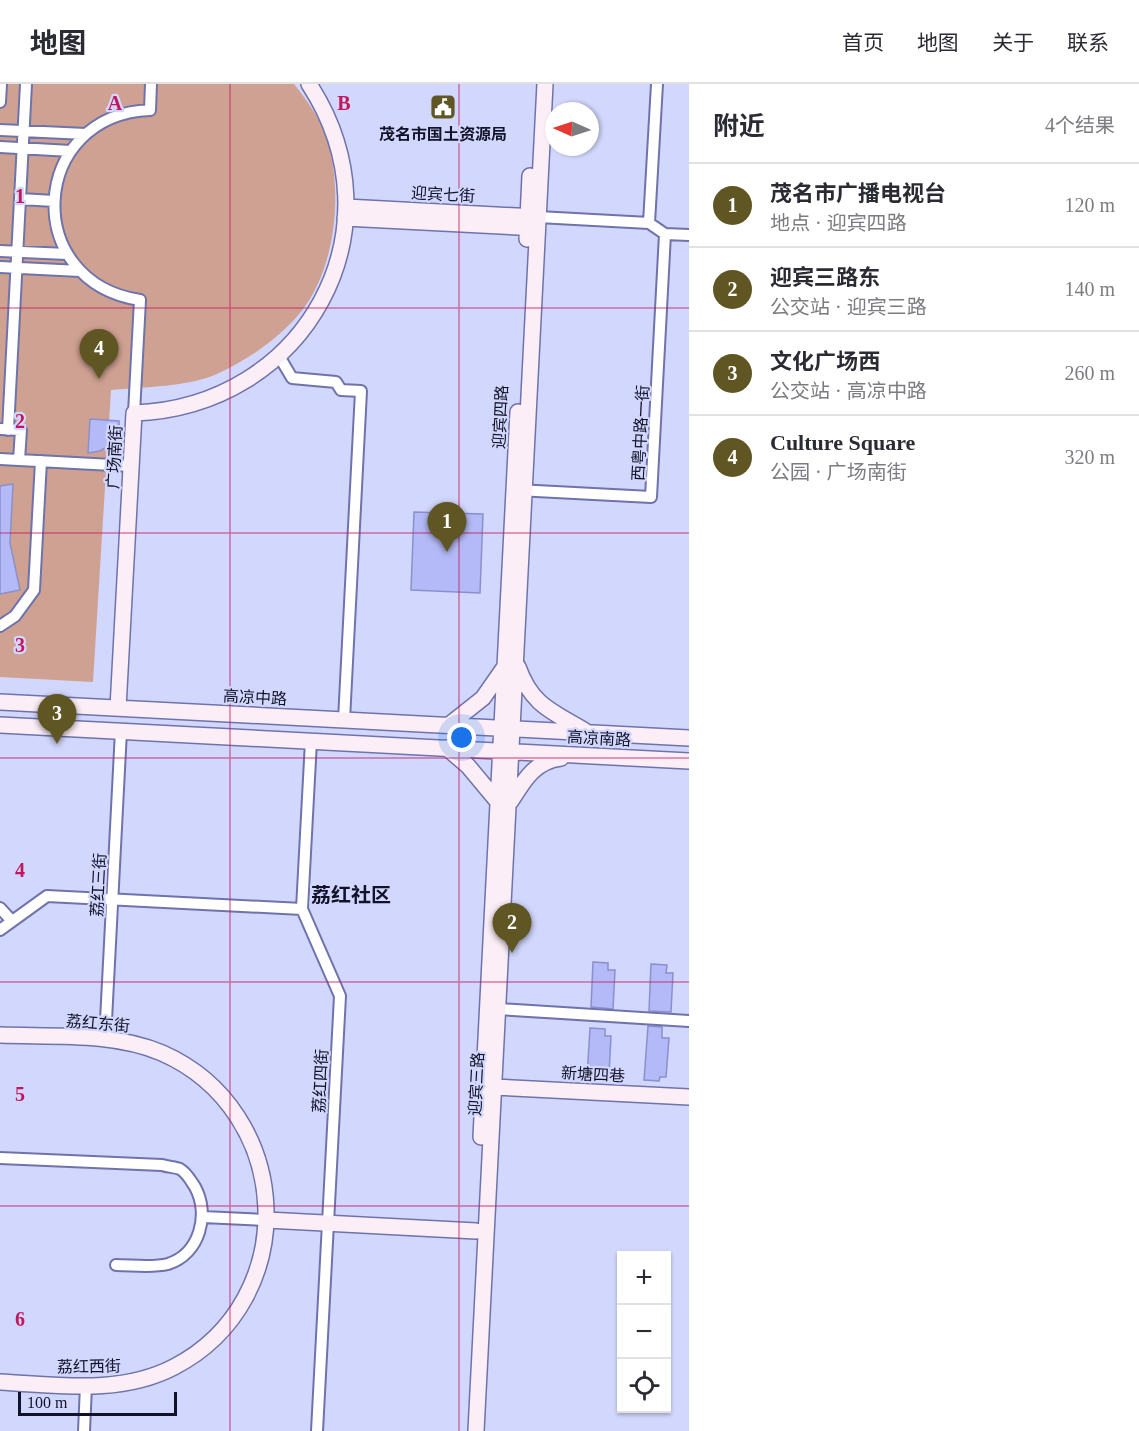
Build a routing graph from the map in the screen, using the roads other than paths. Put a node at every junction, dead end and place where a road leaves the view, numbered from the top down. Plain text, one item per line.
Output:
1 (1, 84) edge
2 (26, 84) edge
3 (151, 84) edge
4 (309, 84) edge
5 (534, 84) edge
6 (544, 84) edge
7 (657, 84) edge
8 (0, 102) edge
9 (0, 130) edge
10 (24, 131) junction
11 (86, 134) junction
12 (0, 147) edge
13 (23, 148) junction
14 (71, 151) junction
15 (20, 199) junction
16 (54, 201) junction
17 (345, 212) junction
18 (533, 222) junction
19 (649, 223) junction
20 (666, 234) junction
21 (689, 235) edge
22 (0, 251) edge
23 (17, 252) junction
24 (67, 254) junction
25 (0, 267) edge
26 (16, 267) junction
27 (80, 271) junction
28 (279, 356) junction
29 (134, 412) junction
30 (4, 430) edge
31 (0, 459) edge
32 (20, 460) junction
33 (41, 461) junction
34 (131, 466) junction
35 (519, 490) junction
36 (0, 626) edge
37 (511, 663) junction
38 (0, 702) edge
39 (118, 708) junction
40 (344, 720) junction
41 (376, 722) junction
42 (0, 725) edge
43 (449, 725) junction
44 (121, 731) junction
45 (587, 732) junction
46 (659, 736) junction
47 (689, 738) edge
48 (508, 740) junction
49 (311, 741) junction
50 (375, 744) junction
51 (447, 748) junction
52 (585, 755) junction
53 (658, 759) junction
54 (689, 761) edge
55 (504, 803) junction
56 (112, 899) junction
57 (0, 908) edge
58 (302, 909) junction
59 (11, 920) junction
60 (0, 930) edge
61 (498, 1010) junction
62 (689, 1021) edge
63 (0, 1035) edge
64 (105, 1040) junction
65 (494, 1087) junction
66 (689, 1097) edge
67 (0, 1158) edge
68 (203, 1217) junction
69 (267, 1220) junction
70 (328, 1223) junction
71 (476, 1231) junction
72 (116, 1265) dead end
73 (0, 1382) edge
74 (86, 1386) junction
75 (84, 1431) edge
76 (317, 1431) edge
77 (466, 1431) edge
78 (476, 1431) edge

1 - 8 street
2 - 10 street
3 - 11 street
4 - 17 main road, 广场南街
5 - 18 main road, 迎宾四路
6 - 18 main road, 迎宾四路
7 - 19 street
9 - 10 street
10 - 11 street
10 - 13 street
11 - 14 street
12 - 13 street
13 - 14 street
13 - 15 street
14 - 16 street
15 - 16 street
15 - 23 street
16 - 24 street
17 - 18 main road, 迎宾七街
17 - 28 main road, 广场南街
18 - 19 street
18 - 35 main road, 迎宾四路
19 - 20 street
20 - 21 street
20 - 35 street, 西粤中路一街
22 - 23 street
23 - 24 street
23 - 26 street
24 - 27 street
25 - 26 street
26 - 27 street
26 - 30 street
27 - 29 street
28 - 29 main road, 广场南街
28 - 40 street
29 - 34 main road, 广场南街
30 - 32 street
31 - 32 street
32 - 33 street
33 - 34 street
33 - 36 street
34 - 39 main road, 广场南街
35 - 37 main road, 迎宾四路
37 - 43 main road
37 - 45 main road
37 - 48 main road, 迎宾四路
38 - 39 main road, 高凉中路
39 - 40 main road, 高凉中路
40 - 41 main road, 高凉中路
41 - 43 main road, 高凉中路
41 - 50 main road
42 - 44 main road
43 - 48 main road, 高凉中路
44 - 49 main road
44 - 56 street, 荔红三街
45 - 46 main road, 高凉南路
45 - 48 main road, 高凉南路
46 - 47 main road, 高凉南路
46 - 53 main road
48 - 51 main road
48 - 52 main road, 高凉南路
48 - 55 main road, 迎宾三路
49 - 50 main road
49 - 58 street, 荔红四街
50 - 51 main road
51 - 55 main road
52 - 53 main road, 高凉南路
52 - 55 main road
53 - 54 main road, 高凉南路
55 - 61 main road, 迎宾三路
55 - 71 main road, 迎宾三路
56 - 58 street
56 - 59 street
56 - 64 street, 荔红三街
57 - 59 street
58 - 70 street, 荔红四街
59 - 60 street
61 - 62 street
61 - 65 main road, 迎宾三路
63 - 64 main road, 荔红东街
64 - 69 main road, 荔红东街
65 - 66 main road, 新塘四巷
65 - 78 main road, 迎宾三路
67 - 68 street
68 - 69 street
68 - 72 street
69 - 70 main road
69 - 74 main road, 荔红西街
70 - 71 main road
70 - 76 street, 荔红四街
71 - 77 main road, 迎宾三路
73 - 74 main road, 荔红西街
74 - 75 street

